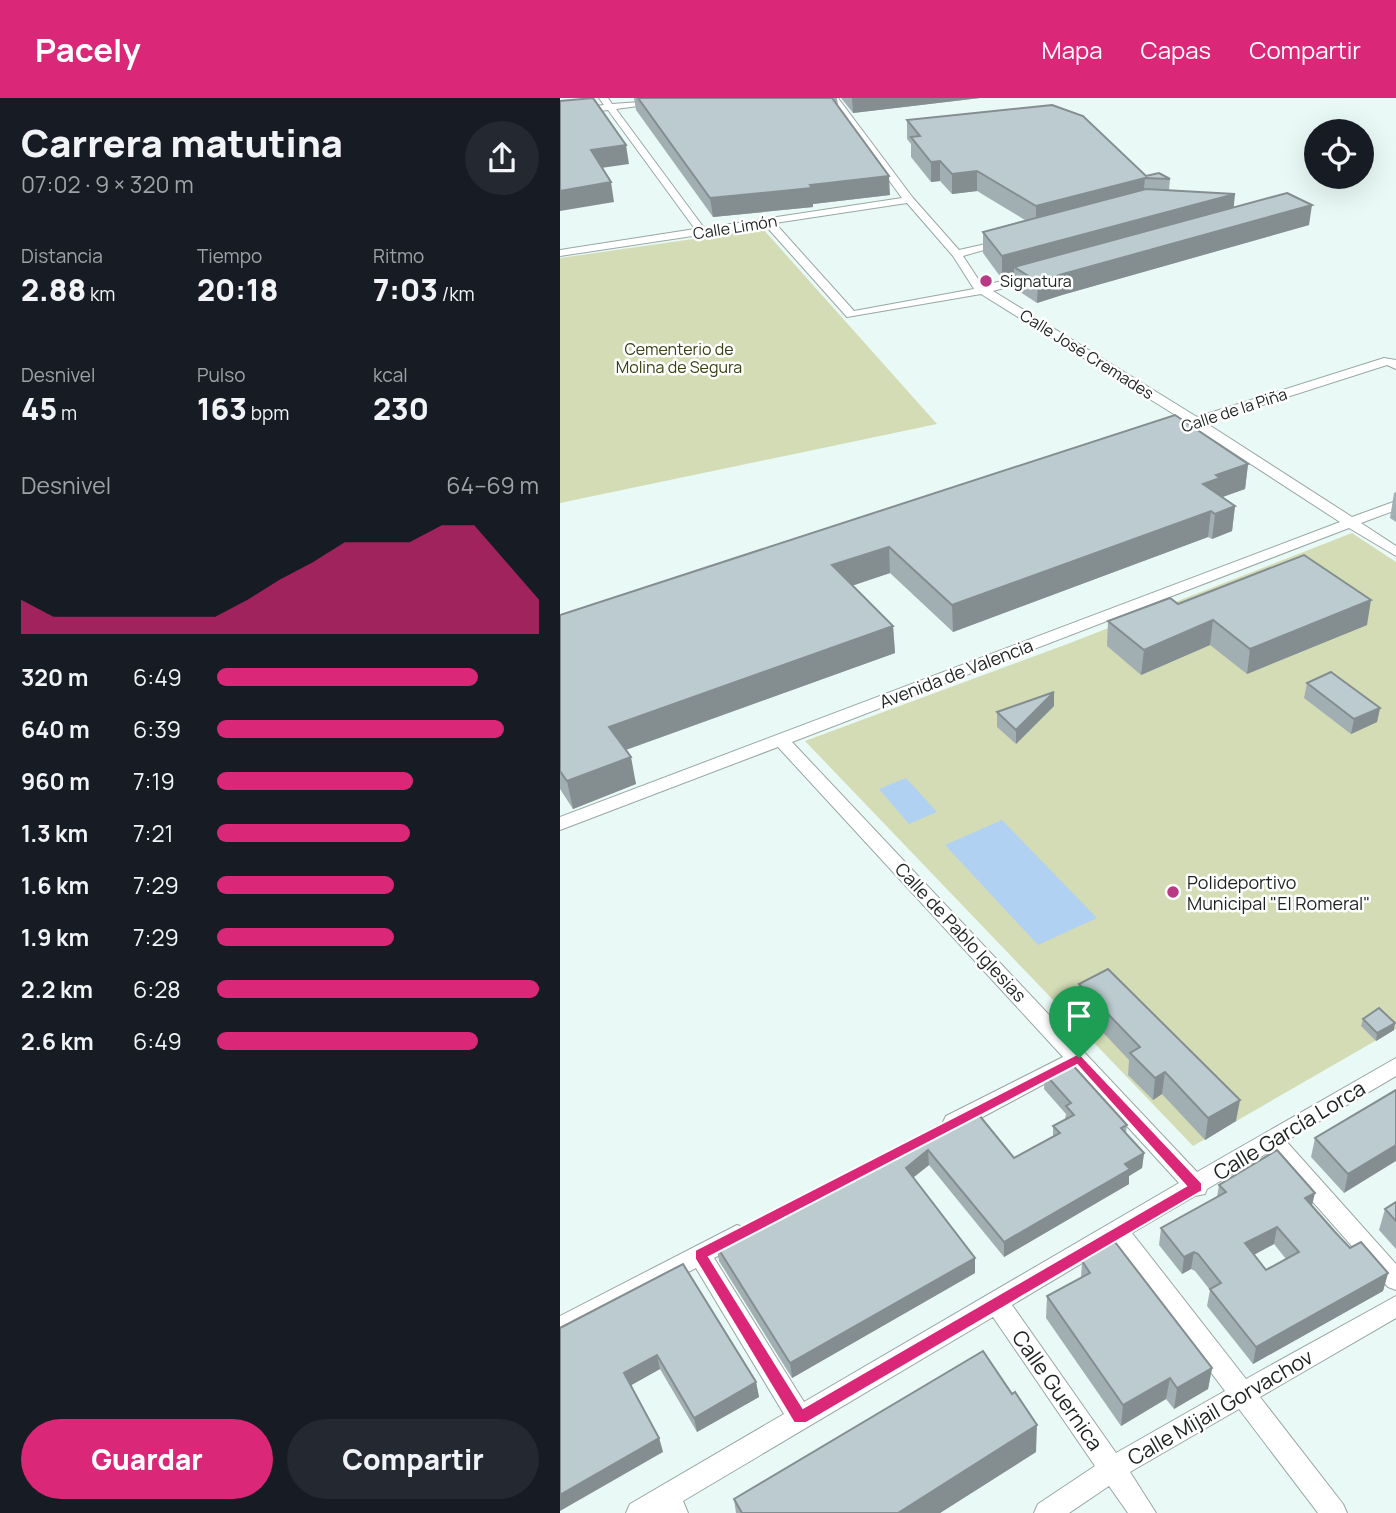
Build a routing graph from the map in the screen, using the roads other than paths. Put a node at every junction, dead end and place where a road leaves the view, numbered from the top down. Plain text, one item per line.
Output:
1 (603, 98) edge
2 (693, 98) edge
3 (833, 98) edge
4 (609, 107) junction
5 (560, 113) edge
6 (909, 200) junction
7 (768, 222) junction
8 (702, 232) junction
9 (1015, 239) edge
10 (560, 253) edge
11 (957, 254) junction
12 (1051, 272) edge
13 (984, 290) junction
14 (1392, 363) edge
15 (1196, 422) junction
16 (1156, 435) edge
17 (1396, 505) edge
18 (1352, 521) junction
19 (1396, 552) edge
20 (781, 740) junction
21 (560, 824) edge
22 (1079, 1058) junction
23 (1396, 1066) edge
24 (932, 1134) edge
25 (1272, 1139) junction
26 (1196, 1187) junction
27 (761, 1223) edge
28 (1117, 1231) junction
29 (700, 1255) junction
30 (1396, 1280) edge
31 (996, 1302) junction
32 (1396, 1306) edge
33 (560, 1328) edge
34 (1244, 1396) junction
35 (800, 1418) junction
36 (1112, 1469) junction
37 (670, 1505) edge
38 (639, 1513) edge
39 (1047, 1513) edge
40 (1143, 1513) edge
41 (1334, 1513) edge

1 - 4 street
2 - 4 street
3 - 6 street, Calle José Cremades
4 - 5 street
4 - 8 street
6 - 7 street, Calle Limón
6 - 11 street, Calle José Cremades
7 - 8 street, Calle Limón
7 - 13 street
8 - 10 street, Calle Limón
9 - 11 street
11 - 13 street, Calle José Cremades
12 - 13 street
13 - 15 street, Calle José Cremades
14 - 15 street, Calle de la Piña
15 - 16 street, Calle de la Piña
15 - 18 street, Calle José Cremades
17 - 18 street, Avenida de Valencia
18 - 19 street, Calle José Cremades
18 - 20 street, Avenida de Valencia
20 - 21 street, Avenida de Valencia
20 - 22 street, Calle de Pablo Iglesias
22 - 24 street
22 - 26 street, Calle de Pablo Iglesias
23 - 25 street, Calle García Lorca
25 - 26 street, Calle García Lorca
25 - 30 street
26 - 28 street, Calle García Lorca
27 - 29 street
28 - 31 street, Calle García Lorca
28 - 34 street
29 - 33 street
29 - 35 street
31 - 35 street, Calle García Lorca
31 - 36 street, Calle Guernica
32 - 34 street, Calle Mijail Gorvachov
34 - 36 street, Calle Mijail Gorvachov
34 - 41 street
35 - 37 street, Calle García Lorca
36 - 39 street, Calle Mijail Gorvachov
36 - 40 street, Calle Guernica
37 - 38 street, Calle García Lorca

